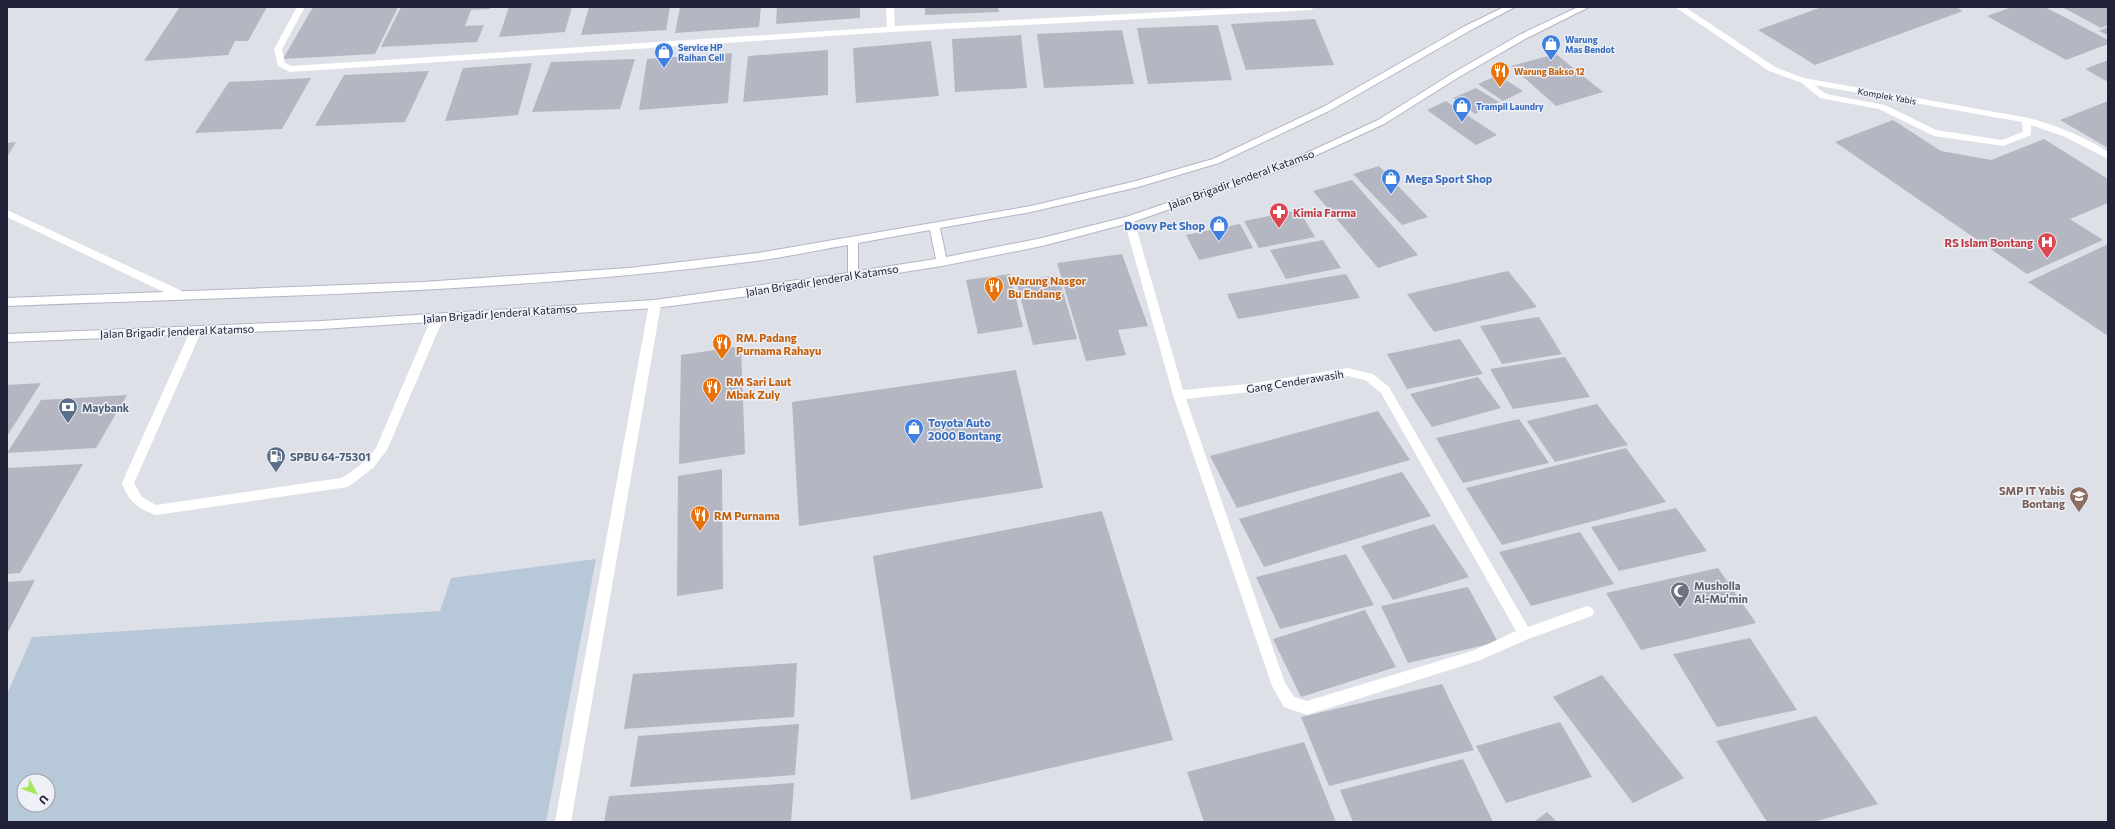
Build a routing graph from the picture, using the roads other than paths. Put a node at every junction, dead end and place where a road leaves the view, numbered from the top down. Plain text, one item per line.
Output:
1 (301, 7) edge
2 (890, 7) edge
3 (1311, 7) edge
4 (1511, 7) edge
5 (1585, 7) edge
6 (1678, 7) edge
7 (891, 29) junction
8 (1802, 80) junction
9 (2026, 120) junction
10 (2108, 156) edge
11 (7, 213) edge
12 (1129, 220) junction
13 (935, 227) junction
14 (853, 240) junction
15 (942, 262) junction
16 (853, 276) junction
17 (178, 294) junction
18 (7, 302) edge
19 (655, 304) junction
20 (438, 317) junction
21 (196, 330) junction
22 (7, 338) edge
23 (1179, 395) junction
24 (1587, 612) dead end
25 (1525, 634) junction
26 (563, 822) edge

1 - 7 main road
2 - 7 main road
3 - 7 main road
4 - 13 main road
5 - 12 main road, Jalan Brigadir Jenderal Katamso
6 - 8 main road, Komplek Yabis
8 - 9 main road, Komplek Yabis
8 - 9 main road
9 - 10 main road, Komplek Yabis
11 - 17 main road
12 - 15 main road, Jalan Brigadir Jenderal Katamso
12 - 23 main road
13 - 14 main road
13 - 15 main road
14 - 16 main road
14 - 17 main road
15 - 16 main road, Jalan Brigadir Jenderal Katamso
16 - 19 main road, Jalan Brigadir Jenderal Katamso
17 - 18 main road
19 - 20 main road, Jalan Brigadir Jenderal Katamso
19 - 26 main road
20 - 21 main road, Jalan Brigadir Jenderal Katamso
20 - 21 main road
21 - 22 main road, Jalan Brigadir Jenderal Katamso
23 - 25 main road, Gang Cenderawasih
23 - 25 main road
24 - 25 main road

